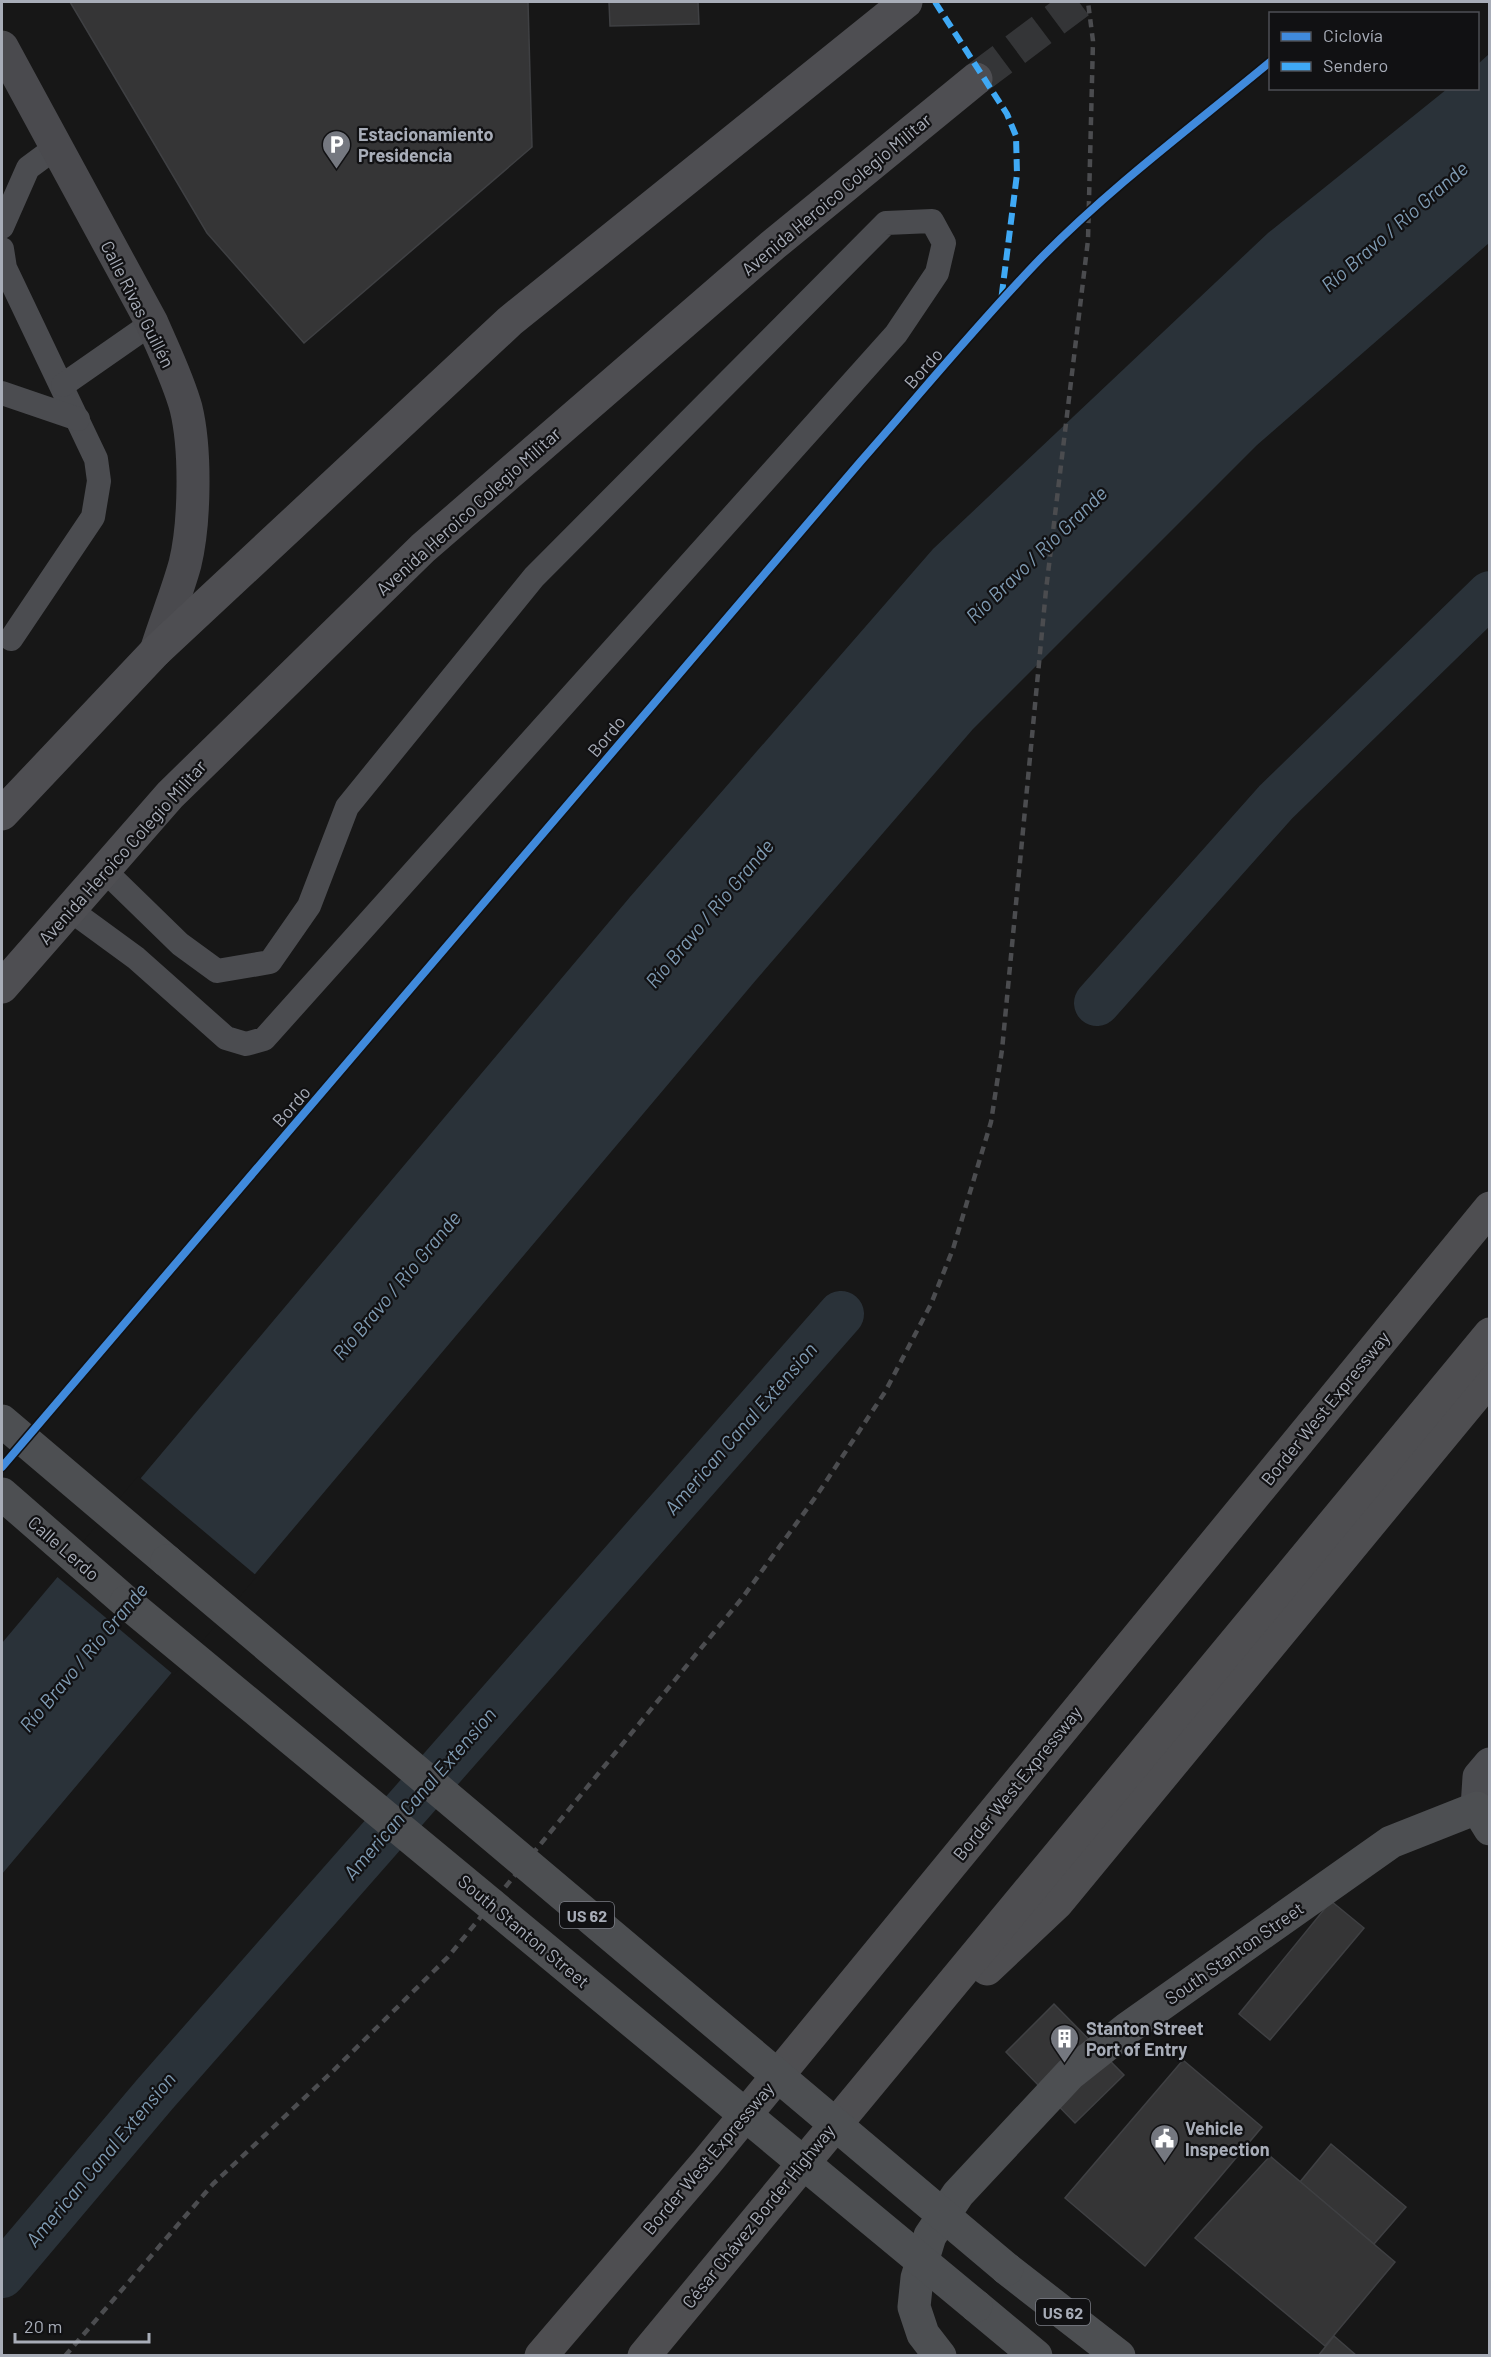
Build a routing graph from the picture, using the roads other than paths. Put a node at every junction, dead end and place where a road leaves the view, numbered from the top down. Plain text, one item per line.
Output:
1 (906, 2) edge
2 (2, 46) edge
3 (976, 79) tunnel mouth
4 (55, 148) junction
5 (2, 227) edge
6 (2, 249) edge
7 (152, 323) junction
8 (63, 384) junction
9 (2, 393) edge
10 (78, 419) junction
11 (11, 639) dead end
12 (156, 651) junction
13 (2, 814) edge
14 (105, 871) junction
15 (69, 909) junction
16 (2, 987) edge
17 (1490, 1208) edge
18 (1490, 1334) edge
19 (1490, 1378) edge
20 (2, 1421) edge
21 (2, 1494) edge
22 (126, 1602) joint
23 (1490, 1764) edge
24 (1483, 1819) edge
25 (872, 2077) junction
26 (541, 2355) edge
27 (644, 2355) edge
28 (940, 2355) edge
29 (1036, 2355) edge
30 (1119, 2355) edge

1 - 12 highway
2 - 4 main road, Calle Rivas Guillén
3 - 14 highway, Avenida Heroico Colegio Militar
4 - 5 lane
4 - 7 main road, Calle Rivas Guillén
6 - 8 lane
7 - 8 lane
7 - 12 main road, Calle Rivas Guillén
8 - 10 lane
9 - 10 lane
10 - 11 lane
12 - 13 highway
14 - 15 highway, Avenida Heroico Colegio Militar
14 - 15 lane
15 - 16 highway, Avenida Heroico Colegio Militar
17 - 26 highway, Border West Expressway
18 - 25 highway
19 - 25 highway
20 - 30 main road, US 62, bridge
21 - 22 main road, Calle Lerdo
22 - 29 main road, South Stanton Street, bridge
23 - 24 street
24 - 28 main road, South Stanton Street
25 - 27 highway, César Chávez Border Highway

